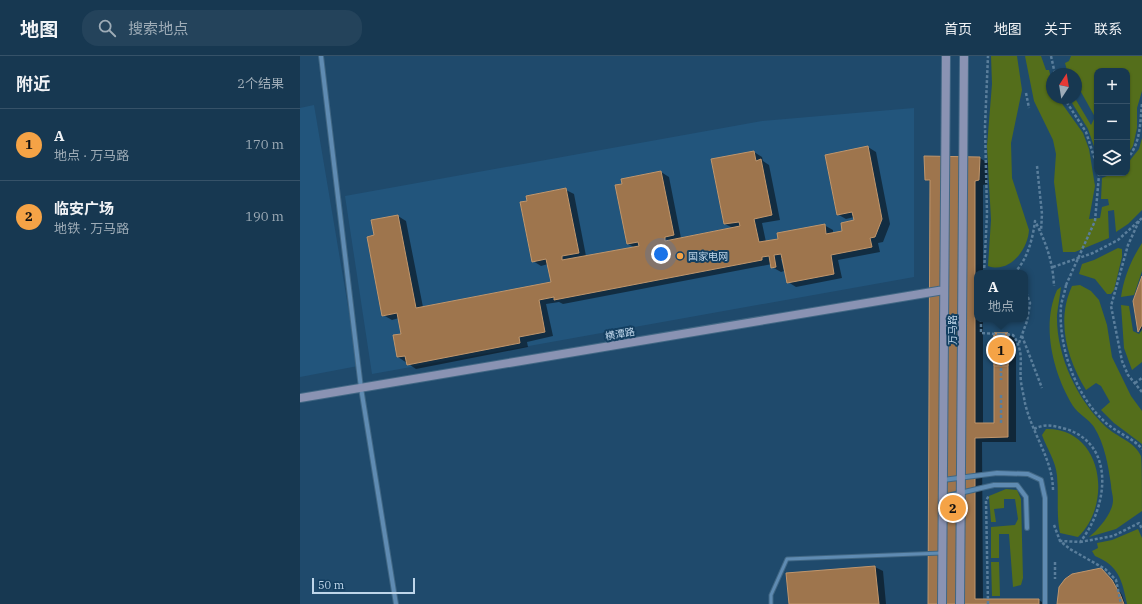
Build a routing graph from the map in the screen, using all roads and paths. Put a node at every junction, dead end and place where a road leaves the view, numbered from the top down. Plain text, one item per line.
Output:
1 (321, 56) edge
2 (946, 56) edge
3 (964, 56) edge
4 (988, 56) edge
5 (1051, 56) edge
6 (1054, 68) edge
7 (1026, 93) dead end
8 (1142, 103) edge
9 (1068, 104) edge
10 (1029, 108) dead end
11 (1130, 154) edge
12 (1094, 157) edge
13 (1037, 166) dead end
14 (1099, 176) edge
15 (1142, 218) edge
16 (1139, 222) junction
17 (1041, 232) junction
18 (1054, 267) junction
19 (984, 270) edge
20 (1017, 270) edge
21 (1054, 286) dead end
22 (944, 290) junction
23 (1028, 297) edge
24 (1028, 311) edge
25 (981, 322) edge
26 (1025, 322) edge
27 (1001, 334) junction
28 (1022, 336) junction
29 (1018, 343) junction
30 (1142, 378) edge
31 (1001, 380) dead end
32 (1135, 383) junction
33 (361, 388) junction
34 (1042, 388) dead end
35 (1142, 392) edge
36 (1001, 396) dead end
37 (300, 398) edge
38 (1001, 423) dead end
39 (1034, 429) junction
40 (1142, 449) edge
41 (961, 477) junction
42 (943, 480) junction
43 (994, 485) junction
44 (961, 493) junction
45 (1054, 495) dead end
46 (943, 497) junction
47 (1054, 520) dead end
48 (1141, 522) edge
49 (1027, 528) dead end
50 (1142, 528) edge
51 (1060, 541) junction
52 (1080, 542) junction
53 (942, 553) junction
54 (396, 604) edge
55 (771, 604) edge
56 (942, 604) edge
57 (960, 604) edge
58 (988, 604) edge
59 (1045, 604) edge
60 (1121, 604) edge

1 - 33 street
2 - 22 main road, 万马路
3 - 41 main road, 万马路
4 - 19 path
5 - 6 path
7 - 10 path
8 - 11 path
9 - 12 path
13 - 17 path
14 - 40 path, bridge
15 - 16 path
16 - 18 path
16 - 32 path
17 - 18 path
17 - 20 path
18 - 21 path
22 - 33 main road, 横潭路
22 - 42 main road, 万马路
23 - 24 path
25 - 27 path
26 - 28 path
27 - 29 path
27 - 31 path
28 - 29 path
28 - 34 path
29 - 39 path
30 - 32 path
32 - 35 path
33 - 37 main road, 横潭路
33 - 54 street
36 - 38 path
39 - 45 path
39 - 52 path
41 - 42 street
41 - 44 main road, 万马路
41 - 59 street
42 - 46 main road, 万马路
43 - 44 street
43 - 49 street
43 - 58 path
44 - 46 street
44 - 57 main road, 万马路
46 - 53 main road, 万马路
47 - 51 path
48 - 50 path
48 - 52 path
51 - 52 path
51 - 60 path
53 - 55 lane
53 - 56 main road, 万马路

